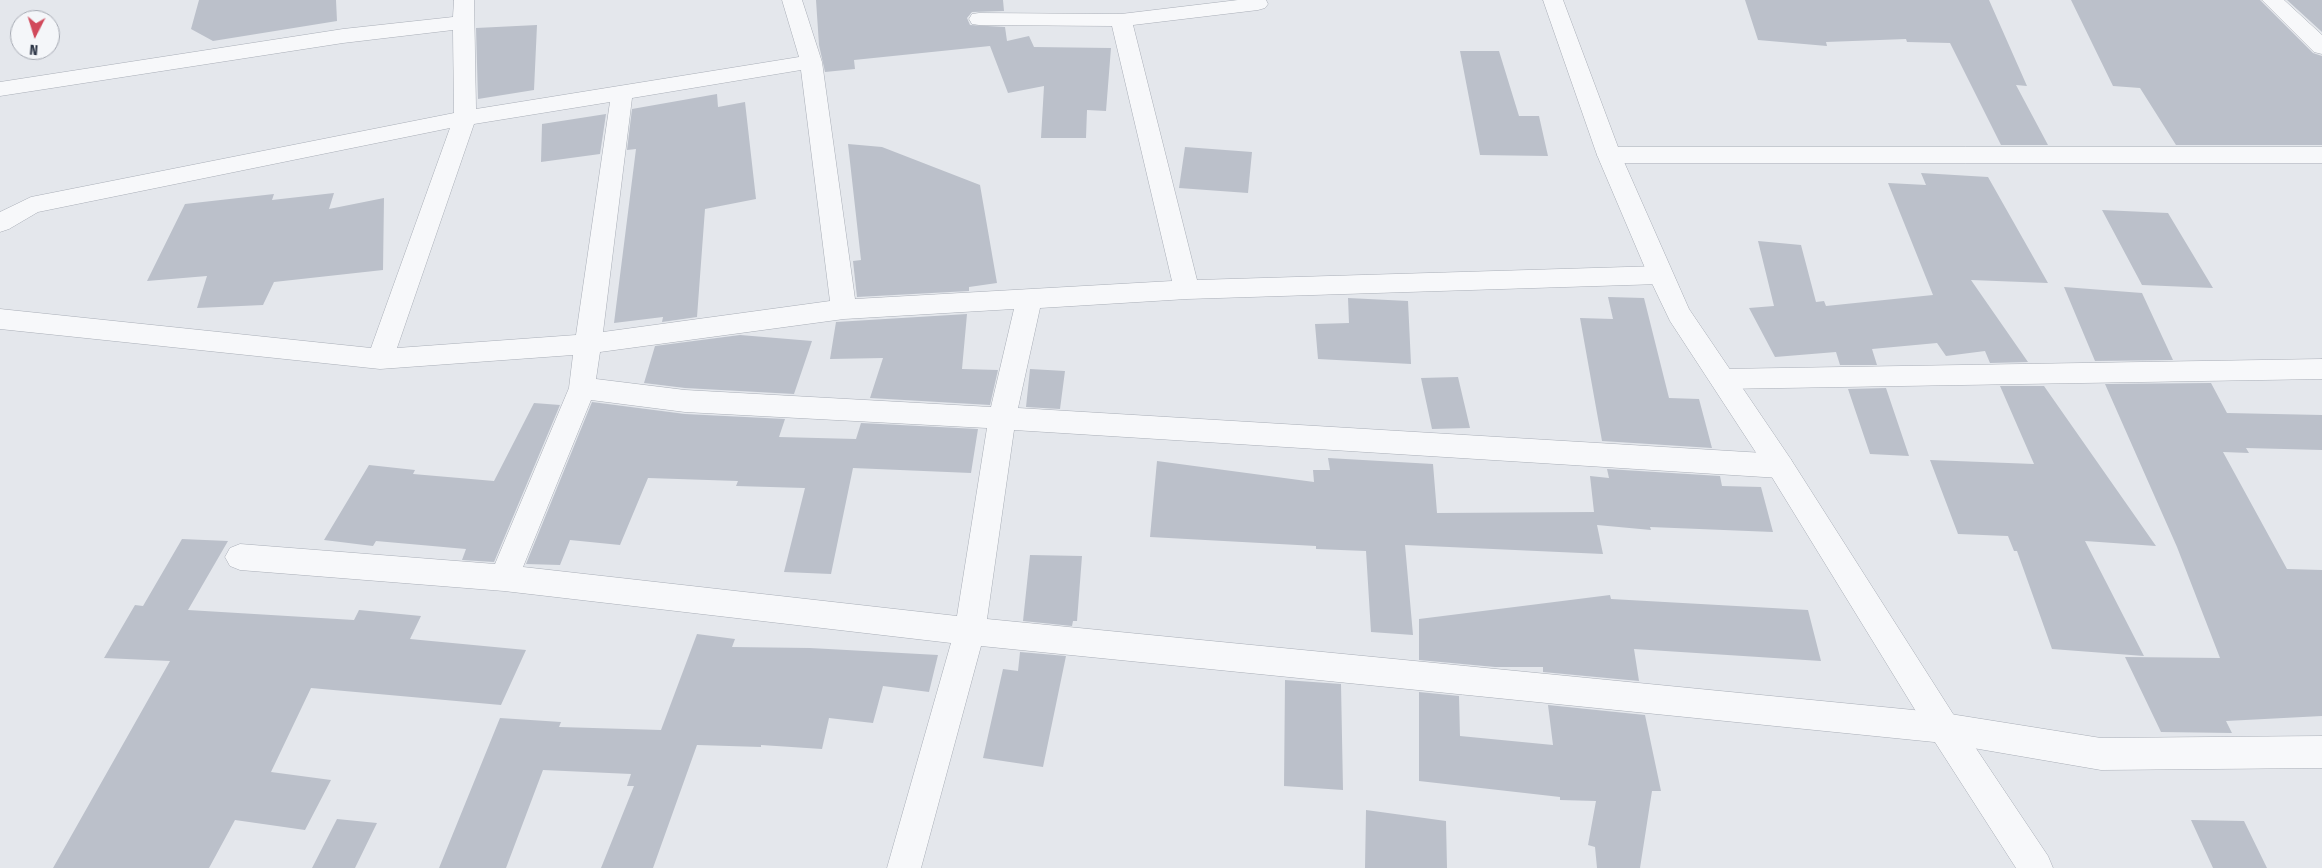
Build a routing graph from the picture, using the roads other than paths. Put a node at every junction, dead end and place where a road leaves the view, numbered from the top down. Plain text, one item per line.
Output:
1 (464, 0) edge
2 (792, 0) edge
3 (1553, 0) edge
4 (2272, 0) edge
5 (1258, 4) dead end
6 (978, 19) dead end
7 (1121, 20) junction
8 (463, 22) junction
9 (2322, 48) edge
10 (811, 62) junction
11 (0, 89) edge
12 (622, 93) junction
13 (465, 118) junction
14 (1609, 155) junction
15 (2322, 155) edge
16 (0, 224) edge
17 (1660, 275) junction
18 (1187, 290) junction
19 (1029, 299) junction
20 (844, 309) junction
21 (0, 319) edge
22 (587, 344) junction
23 (380, 359) junction
24 (2322, 369) edge
25 (1722, 379) junction
26 (582, 388) junction
27 (1002, 418) junction
28 (1780, 466) junction
29 (240, 557) dead end
30 (504, 578) junction
31 (970, 631) junction
32 (1944, 728) junction
33 (2322, 752) edge
34 (904, 868) edge
35 (2036, 868) edge

1 - 8 street
2 - 10 street
3 - 14 street
4 - 9 street
5 - 7 street
6 - 7 street
7 - 18 street
8 - 11 street
8 - 13 street
10 - 12 street
10 - 20 street
12 - 13 street
12 - 22 street
13 - 16 street
13 - 23 street
14 - 15 street
14 - 17 street
17 - 18 street
17 - 25 street
18 - 19 street
19 - 20 street
19 - 27 street
20 - 22 street
21 - 23 street
22 - 23 street
22 - 26 street
24 - 25 street
25 - 28 street
26 - 27 street
26 - 30 street
27 - 28 street
27 - 31 street
28 - 32 street
29 - 30 street
30 - 31 street
31 - 32 street
31 - 34 street
32 - 33 street
32 - 35 street

